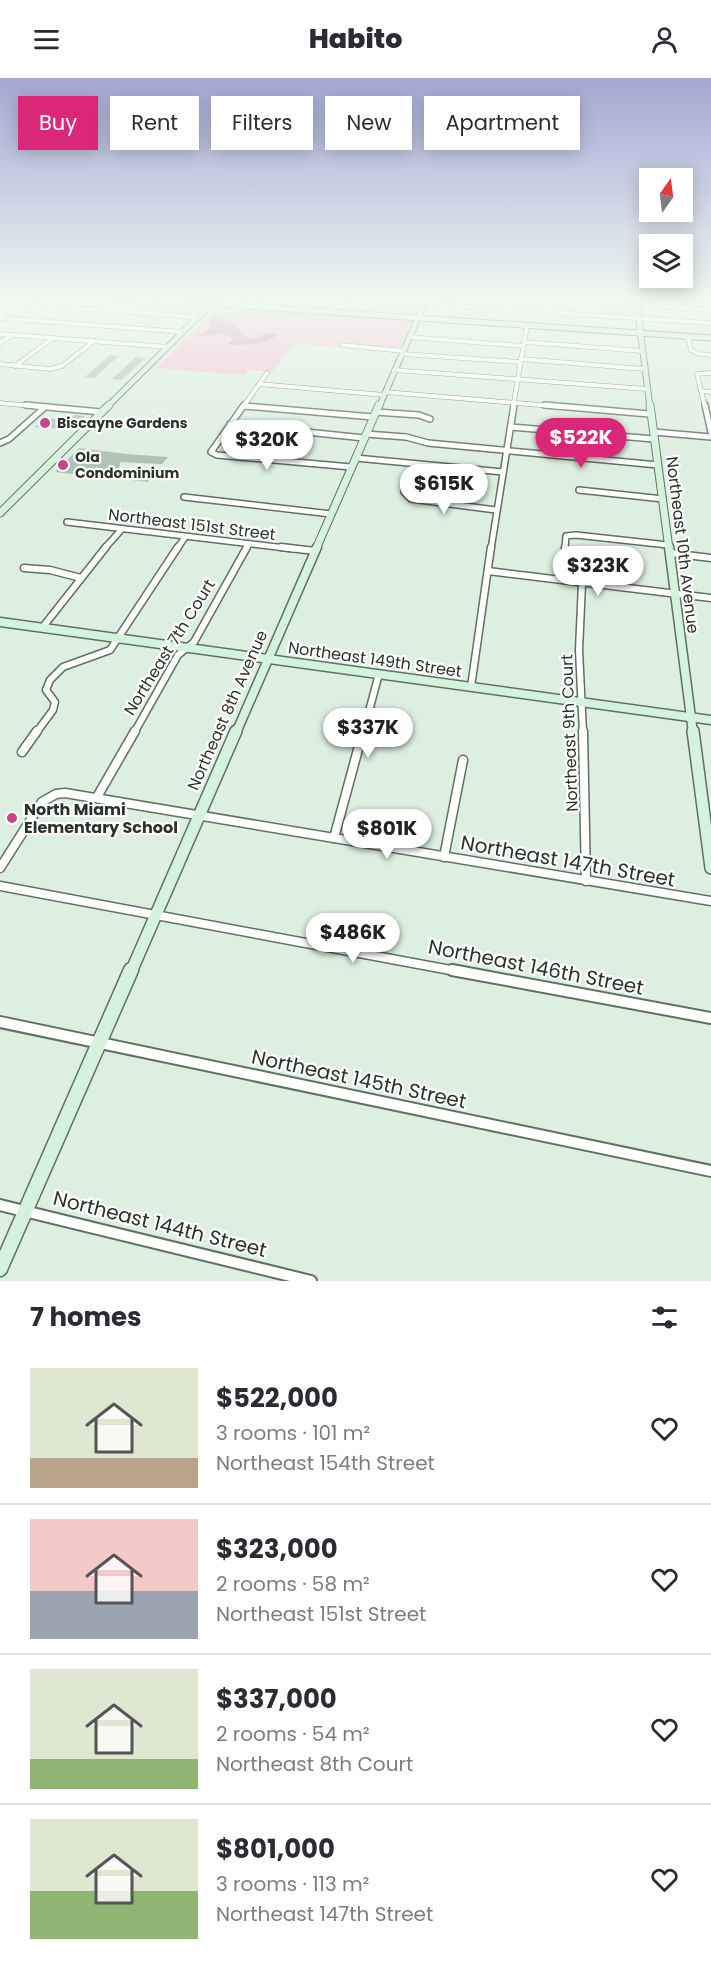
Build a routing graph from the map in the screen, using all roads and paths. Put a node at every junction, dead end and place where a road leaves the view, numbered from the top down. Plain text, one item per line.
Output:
1 (32, 353) edge
2 (78, 353) edge
3 (162, 353) edge
4 (401, 353) edge
5 (417, 353) edge
6 (522, 353) edge
7 (642, 353) edge
8 (520, 361) junction
9 (0, 364) edge
10 (15, 366) junction
11 (644, 369) junction
12 (394, 370) junction
13 (267, 373) dead end
14 (711, 373) edge
15 (518, 379) junction
16 (260, 384) junction
17 (646, 389) junction
18 (701, 392) junction
19 (711, 392) edge
20 (384, 393) junction
21 (0, 403) edge
22 (514, 403) junction
23 (244, 406) junction
24 (45, 407) junction
25 (101, 412) junction
26 (709, 413) edge
27 (650, 414) junction
28 (375, 415) junction
29 (430, 419) dead end
30 (230, 424) junction
31 (511, 427) junction
32 (711, 432) edge
33 (654, 435) junction
34 (365, 436) junction
35 (711, 437) edge
36 (0, 443) edge
37 (507, 451) junction
38 (356, 458) junction
39 (658, 465) junction
40 (351, 467) junction
41 (503, 472) junction
42 (579, 490) dead end
43 (404, 492) dead end
44 (184, 497) dead end
45 (663, 499) junction
46 (496, 510) junction
47 (0, 513) edge
48 (331, 514) junction
49 (67, 522) dead end
50 (122, 529) junction
51 (185, 537) junction
52 (249, 544) junction
53 (668, 544) junction
54 (315, 551) junction
55 (670, 553) junction
56 (711, 558) edge
57 (24, 568) dead end
58 (488, 571) junction
59 (81, 578) junction
60 (564, 580) junction
61 (582, 583) junction
62 (674, 595) junction
63 (711, 598) edge
64 (0, 622) edge
65 (42, 628) junction
66 (118, 638) junction
67 (189, 647) junction
68 (267, 659) junction
69 (379, 674) junction
70 (471, 687) junction
71 (583, 703) junction
72 (690, 718) junction
73 (711, 720) edge
74 (22, 752) dead end
75 (463, 760) dead end
76 (97, 797) junction
77 (200, 814) junction
78 (333, 838) junction
79 (444, 856) junction
80 (0, 868) edge
81 (711, 868) edge
82 (586, 881) junction
83 (0, 886) edge
84 (711, 901) edge
85 (156, 914) junction
86 (711, 1018) edge
87 (0, 1022) edge
88 (100, 1043) junction
89 (711, 1170) edge
90 (0, 1205) edge
91 (25, 1211) junction
92 (0, 1269) edge
93 (311, 1281) edge

1 - 10 street
2 - 10 street
3 - 25 street
4 - 12 street, Northeast 8th Avenue
5 - 8 street
6 - 8 street
7 - 11 street, Northeast 10th Avenue
8 - 11 street
8 - 15 street
9 - 10 street
11 - 17 street, Northeast 10th Avenue
12 - 15 street
12 - 20 street, Northeast 8th Avenue
13 - 16 street
14 - 18 street
15 - 17 street
15 - 22 street
16 - 20 street
16 - 23 street
17 - 27 street, Northeast 10th Avenue
18 - 19 street
18 - 26 street
20 - 22 street
20 - 28 street, Northeast 8th Avenue
21 - 24 street
22 - 27 street
22 - 31 street
23 - 28 street
23 - 30 street
24 - 25 street
24 - 36 street
25 - 47 street
26 - 32 street
27 - 33 street, Northeast 10th Avenue
28 - 29 street
28 - 34 street, Northeast 8th Avenue
30 - 34 street
30 - 40 street
31 - 33 street
31 - 37 street
33 - 35 street
33 - 39 street, Northeast 10th Avenue
34 - 37 street
34 - 38 street, Northeast 8th Avenue
37 - 39 street
37 - 41 street
38 - 40 street, Northeast 8th Avenue
38 - 41 street
39 - 45 street, Northeast 10th Avenue
40 - 48 street, Northeast 8th Avenue
41 - 46 street
42 - 45 street
43 - 46 street
44 - 48 street
45 - 53 street, Northeast 10th Avenue
46 - 58 street
48 - 54 street, Northeast 8th Avenue
49 - 50 street, Northeast 151st Street
50 - 51 street, Northeast 151st Street
50 - 59 street
51 - 52 street, Northeast 151st Street
51 - 66 street
52 - 54 street, Northeast 151st Street
52 - 67 street, Northeast 7th Court
53 - 55 street, Northeast 10th Avenue
53 - 60 street
54 - 68 street, Northeast 8th Avenue
55 - 56 street
55 - 62 street, Northeast 10th Avenue
57 - 59 street
58 - 60 street
58 - 70 street
59 - 65 street
60 - 61 street
61 - 62 street
61 - 71 street, Northeast 9th Court
62 - 63 street
62 - 72 street, Northeast 10th Avenue
64 - 65 street, Northeast 149th Street
65 - 66 street, Northeast 149th Street
66 - 67 street, Northeast 149th Street
66 - 74 street
67 - 68 street, Northeast 149th Street
67 - 76 street, Northeast 7th Court
68 - 69 street, Northeast 149th Street
68 - 77 street, Northeast 8th Avenue
69 - 70 street, Northeast 149th Street
69 - 78 street
70 - 71 street, Northeast 149th Street
71 - 72 street, Northeast 149th Street
71 - 82 street, Northeast 9th Court
72 - 73 street, Northeast 149th Street
72 - 81 street, Northeast 10th Avenue
75 - 79 street
76 - 77 street, Northeast 147th Street
76 - 80 street, Northeast 147th Street
77 - 78 street, Northeast 147th Street
77 - 85 street, Northeast 8th Avenue
78 - 79 street, Northeast 147th Street
79 - 82 street, Northeast 147th Street
82 - 84 street, Northeast 147th Street
83 - 85 street, Northeast 146th Street
85 - 86 street, Northeast 146th Street
85 - 88 street, Northeast 8th Avenue
87 - 88 street, Northeast 145th Street
88 - 89 street, Northeast 145th Street
88 - 91 street, Northeast 8th Avenue
90 - 91 street, Northeast 144th Street
91 - 92 street, Northeast 8th Avenue
91 - 93 street, Northeast 144th Street

